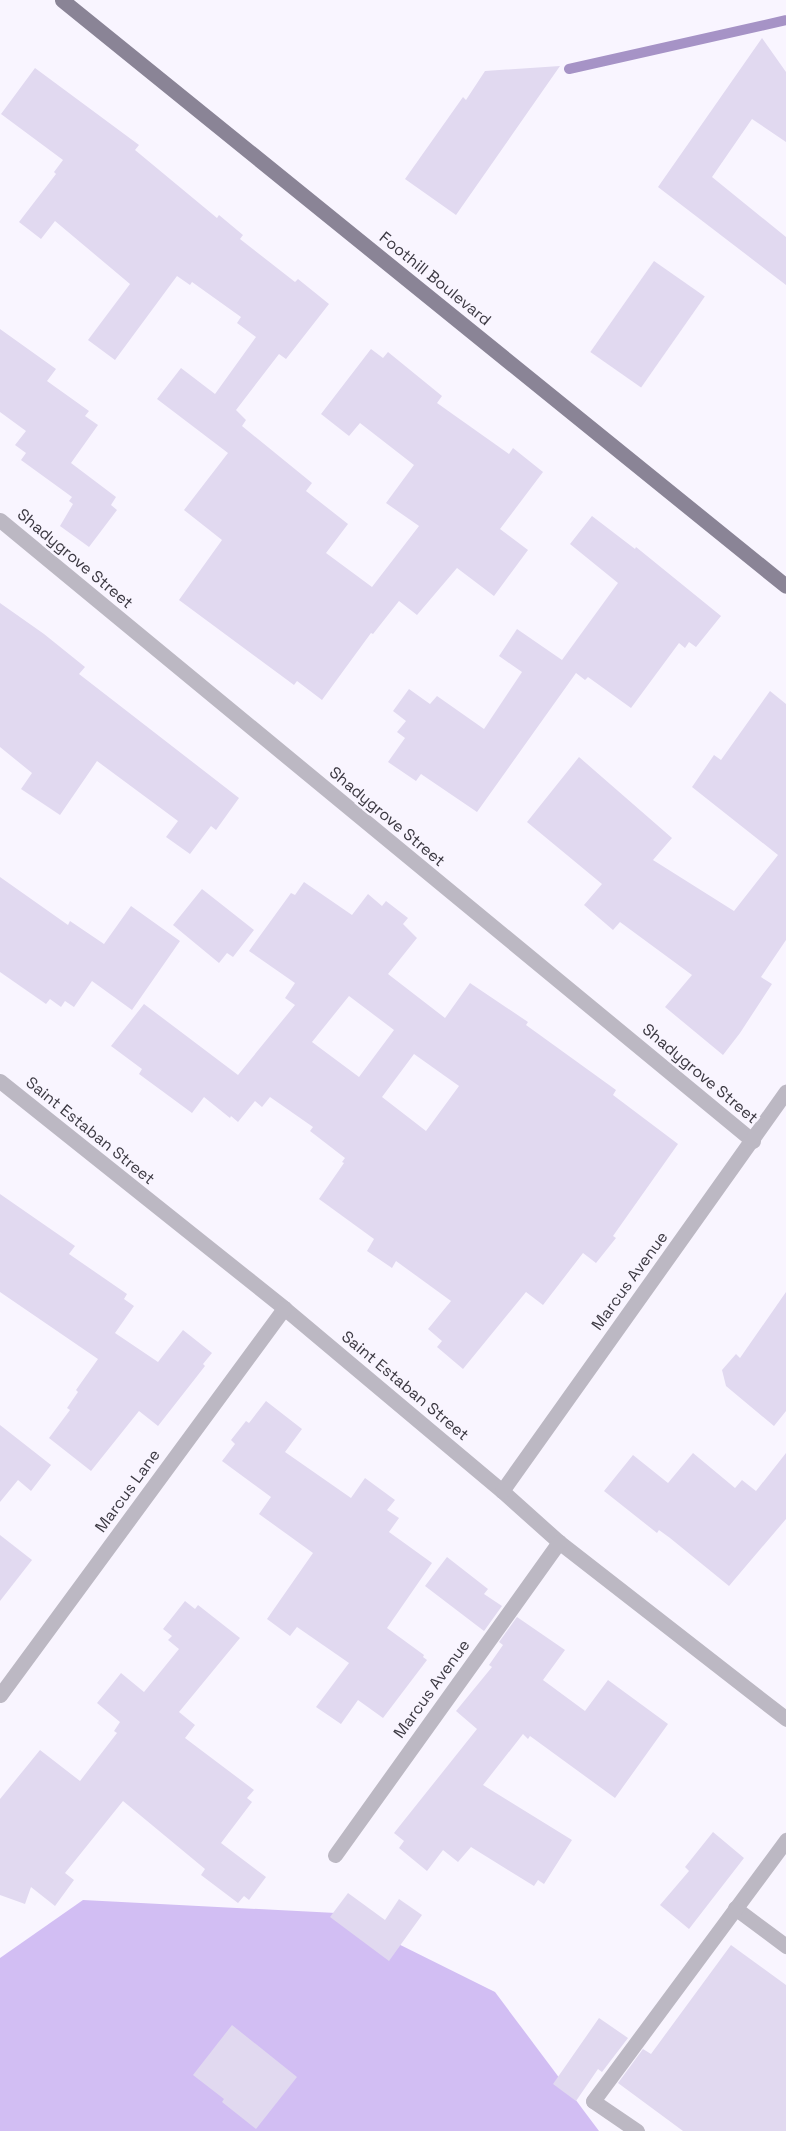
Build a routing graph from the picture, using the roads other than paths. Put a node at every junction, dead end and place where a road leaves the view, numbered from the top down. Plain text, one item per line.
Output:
1 (62, 0) edge
2 (0, 520) edge
3 (786, 586) edge
4 (0, 1082) edge
5 (786, 1092) edge
6 (752, 1140) junction
7 (284, 1308) junction
8 (502, 1491) junction
9 (559, 1542) junction
10 (0, 1696) edge
11 (786, 1719) edge
12 (786, 1840) edge
13 (334, 1855) dead end
14 (735, 1908) junction
15 (786, 1946) edge
16 (637, 2131) edge

1 - 3 main road, Foothill Boulevard
2 - 6 street, Shadygrove Street
4 - 7 street, Saint Estaban Street
5 - 6 street, Marcus Avenue
6 - 8 street, Marcus Avenue
7 - 8 street, Saint Estaban Street
7 - 10 street, Marcus Lane
8 - 9 street, Saint Estaban Street
9 - 11 street, Saint Estaban Street
9 - 13 street, Marcus Avenue
12 - 14 street
14 - 15 street
14 - 16 street

